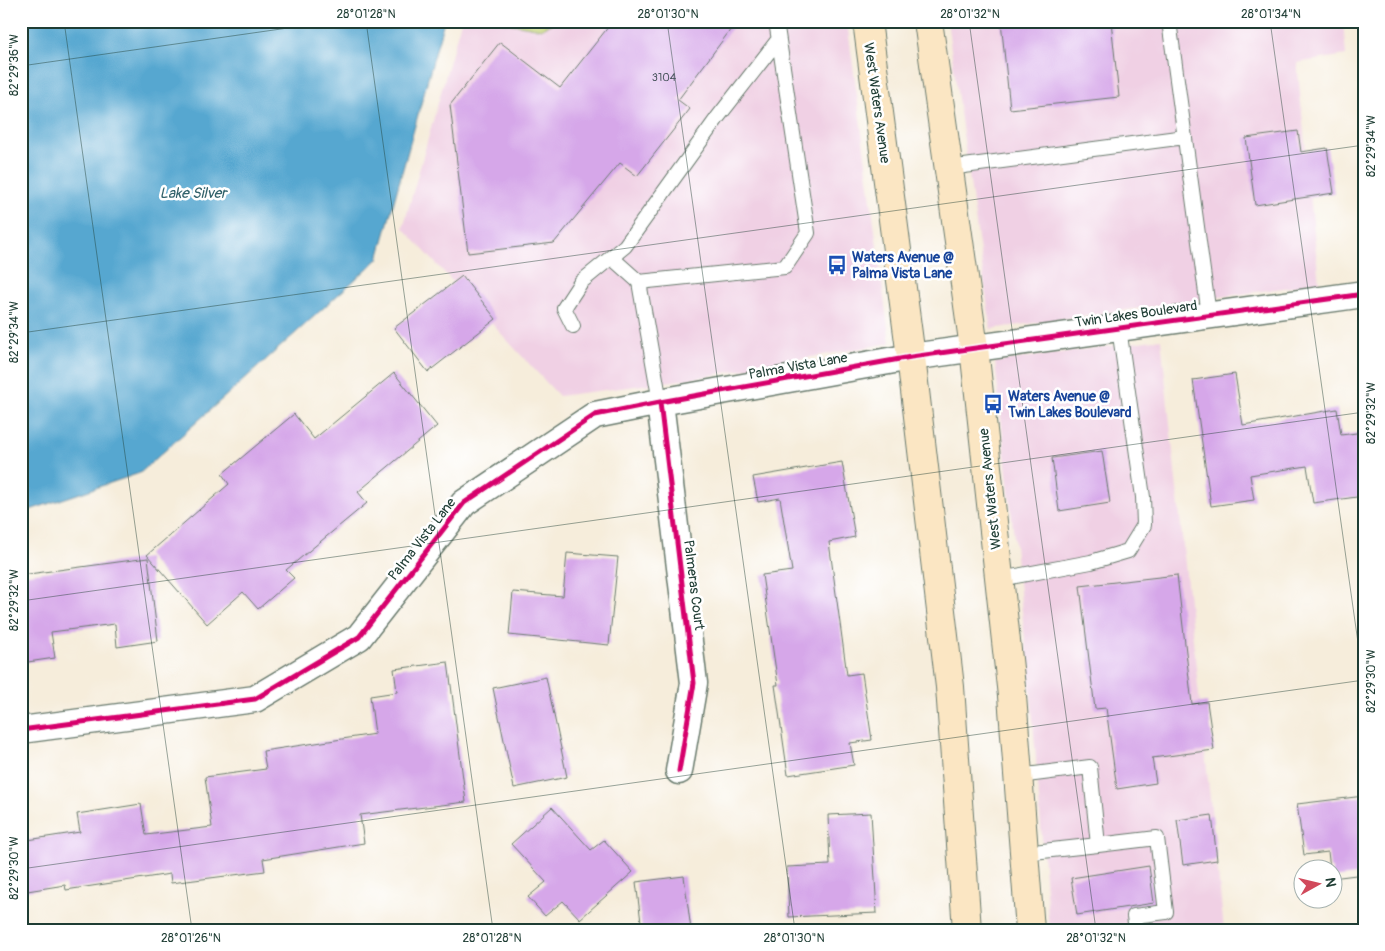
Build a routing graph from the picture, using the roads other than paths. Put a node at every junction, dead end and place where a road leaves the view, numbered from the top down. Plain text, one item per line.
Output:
1 (776, 21) edge
2 (866, 21) edge
3 (928, 21) edge
4 (1169, 21) edge
5 (778, 40) junction
6 (1185, 138) junction
7 (949, 168) junction
8 (611, 257) junction
9 (639, 282) junction
10 (1364, 294) edge
11 (1208, 315) junction
12 (573, 326) dead end
13 (1119, 328) junction
14 (974, 348) junction
15 (911, 357) junction
16 (660, 402) junction
17 (1000, 579) junction
18 (21, 730) edge
19 (679, 771) dead end
20 (1019, 776) junction
21 (1098, 845) junction
22 (1024, 853) junction
23 (967, 930) edge
24 (1030, 930) edge
25 (1136, 930) edge

1 - 5 lane
2 - 15 main road, West Waters Avenue
3 - 7 main road, West Waters Avenue
4 - 6 lane
5 - 8 lane
5 - 9 lane
6 - 7 lane
6 - 11 lane
7 - 14 main road, West Waters Avenue
8 - 9 lane
8 - 12 lane
9 - 16 lane
10 - 11 street, Twin Lakes Boulevard
11 - 13 street, Twin Lakes Boulevard
13 - 14 street, Twin Lakes Boulevard
13 - 17 lane
14 - 15 street, Twin Lakes Boulevard
14 - 17 main road, West Waters Avenue
15 - 16 street, Palma Vista Lane
15 - 23 main road, West Waters Avenue
16 - 18 street, Palma Vista Lane
16 - 19 street, Palmeras Court
17 - 20 main road, West Waters Avenue
20 - 21 lane
20 - 22 main road, West Waters Avenue
21 - 22 lane
21 - 25 lane
22 - 24 main road, West Waters Avenue

